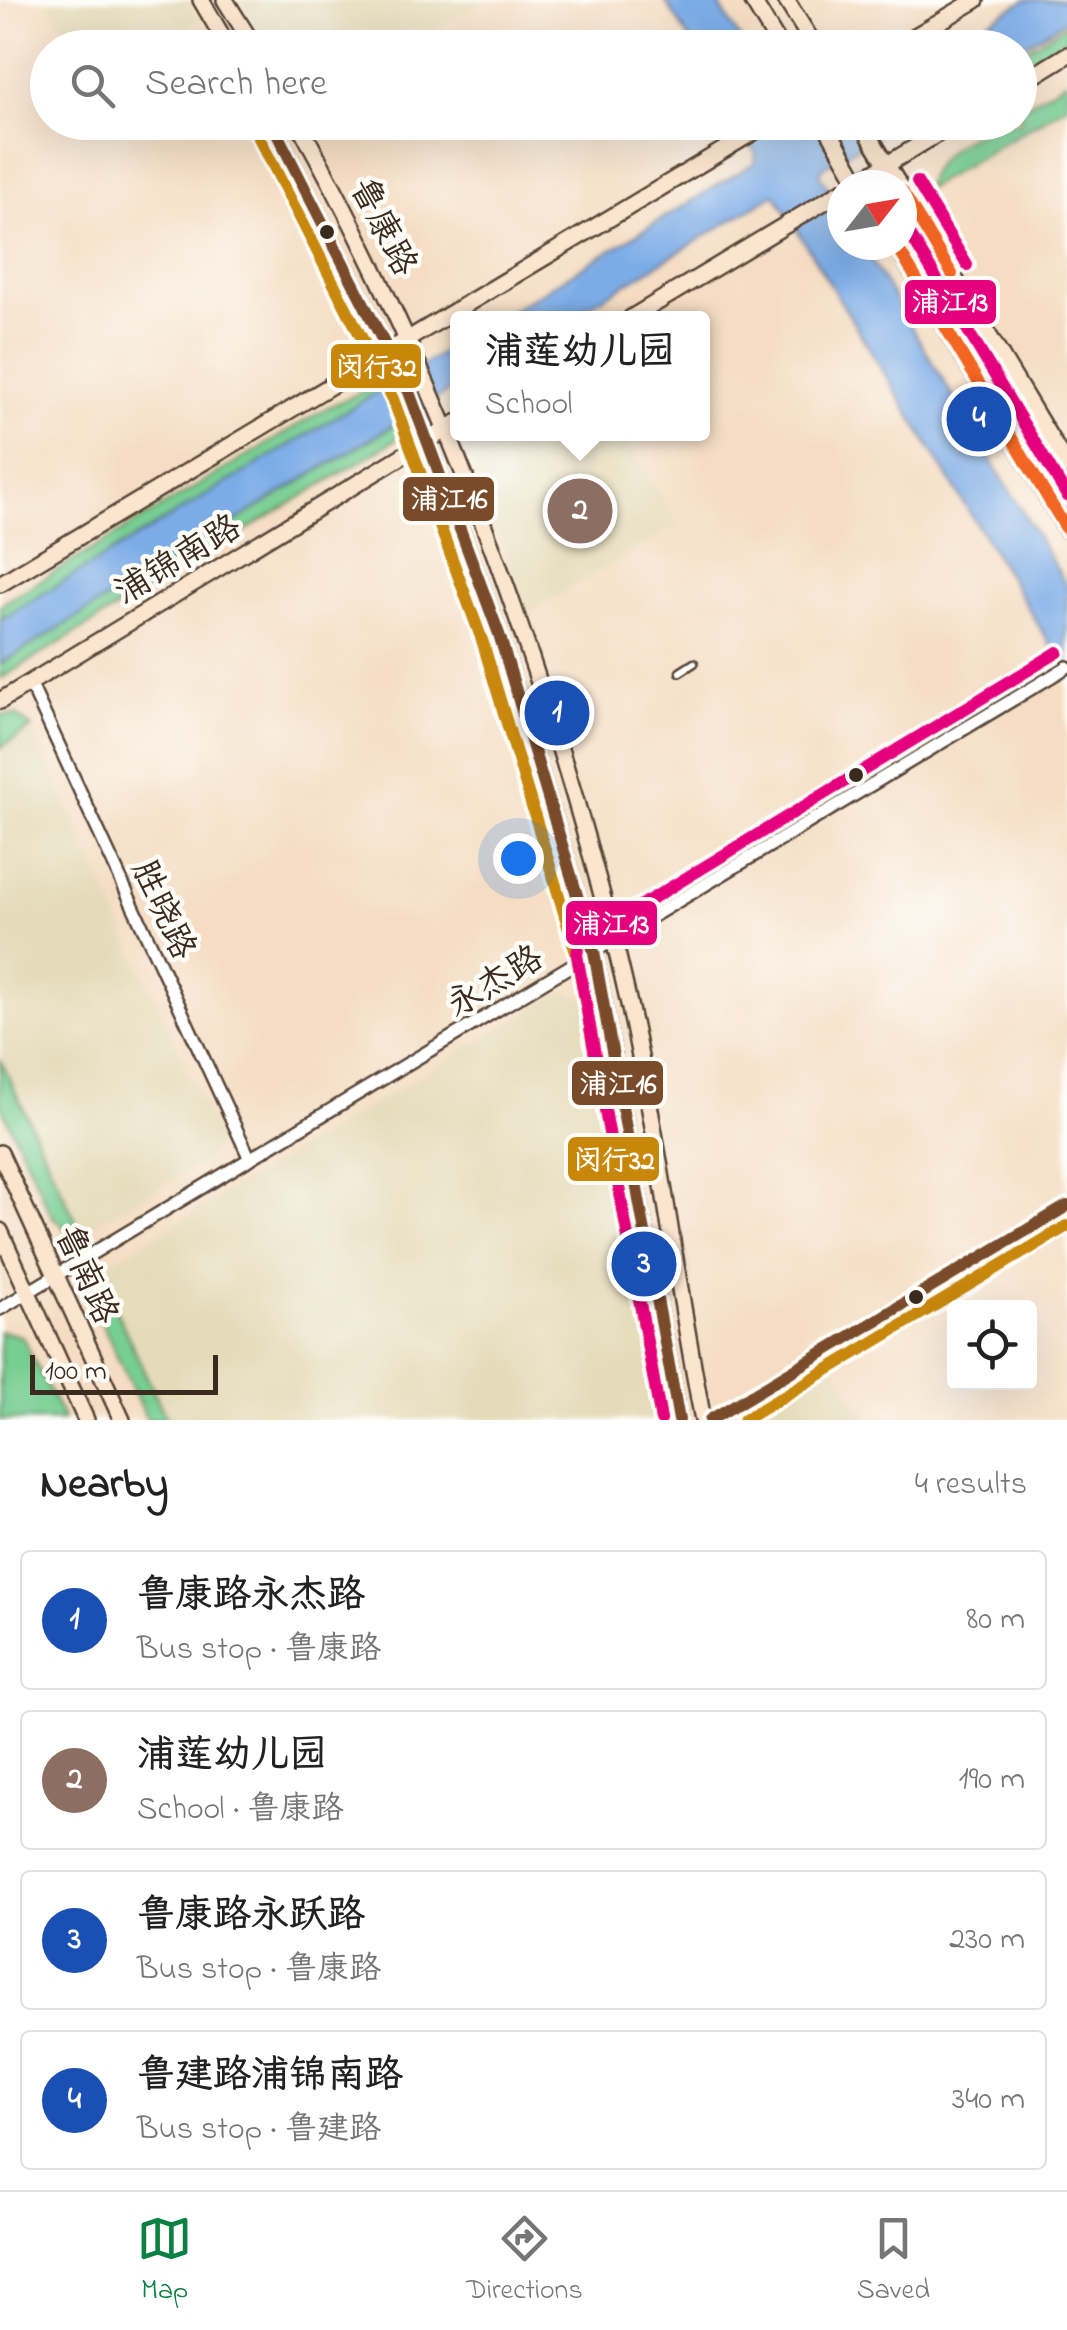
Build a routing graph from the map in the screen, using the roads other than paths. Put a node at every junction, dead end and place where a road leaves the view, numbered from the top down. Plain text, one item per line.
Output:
1 (201, 0) edge
2 (225, 0) edge
3 (752, 0) edge
4 (786, 0) edge
5 (976, 0) edge
6 (218, 30) edge
7 (243, 30) edge
8 (770, 30) edge
9 (805, 30) edge
10 (925, 30) edge
11 (1067, 55) edge
12 (1037, 74) edge
13 (280, 140) edge
14 (307, 140) edge
15 (741, 140) edge
16 (834, 140) edge
17 (872, 140) edge
18 (928, 140) edge
19 (887, 165) junction
20 (850, 170) edge
21 (879, 170) edge
22 (890, 170) edge
23 (827, 201) edge
24 (917, 216) edge
25 (905, 260) edge
26 (458, 311) edge
27 (642, 311) edge
28 (450, 316) edge
29 (408, 340) junction
30 (389, 351) junction
31 (450, 424) edge
32 (450, 427) edge
33 (453, 441) edge
34 (426, 442) junction
35 (1067, 466) edge
36 (1067, 530) edge
37 (0, 584) edge
38 (694, 663) dead end
39 (1067, 667) edge
40 (680, 672) dead end
41 (30, 683) junction
42 (0, 701) edge
43 (614, 940) junction
44 (594, 952) junction
45 (0, 1153) edge
46 (250, 1159) junction
47 (1067, 1206) edge
48 (0, 1231) edge
49 (56, 1276) junction
50 (28, 1292) junction
51 (0, 1309) edge
52 (86, 1420) edge
53 (122, 1420) edge
54 (679, 1420) edge
55 (707, 1420) edge

1 - 6 street
2 - 7 street
3 - 8 street
4 - 9 street
5 - 10 street
11 - 12 street
13 - 30 street, 鲁康路
14 - 29 street, 鲁康路
15 - 26 street, 浦锦南路
16 - 20 street
17 - 19 street
18 - 19 street
19 - 21 street
19 - 22 street
23 - 27 street
24 - 35 street
25 - 36 street
28 - 29 street, 浦锦南路
29 - 30 street, 浦锦南路
29 - 31 street, 鲁康路
30 - 34 street, 鲁康路
30 - 37 street, 浦锦南路
32 - 34 street, 浦锦南路
33 - 43 street, 鲁康路
34 - 41 street, 浦锦南路
34 - 44 street, 鲁康路
38 - 40 lane
39 - 43 street, 永杰路
41 - 42 street, 浦锦南路
41 - 46 street, 胜晓路
43 - 44 street, 永杰路
43 - 55 street
44 - 46 street, 永杰路
44 - 54 street
45 - 49 street, 鲁南路
46 - 49 street, 永杰路
47 - 55 street
48 - 50 street, 鲁南路
49 - 50 street, 永杰路
49 - 53 street, 鲁南路
50 - 51 street, 永杰路
50 - 52 street, 鲁南路

